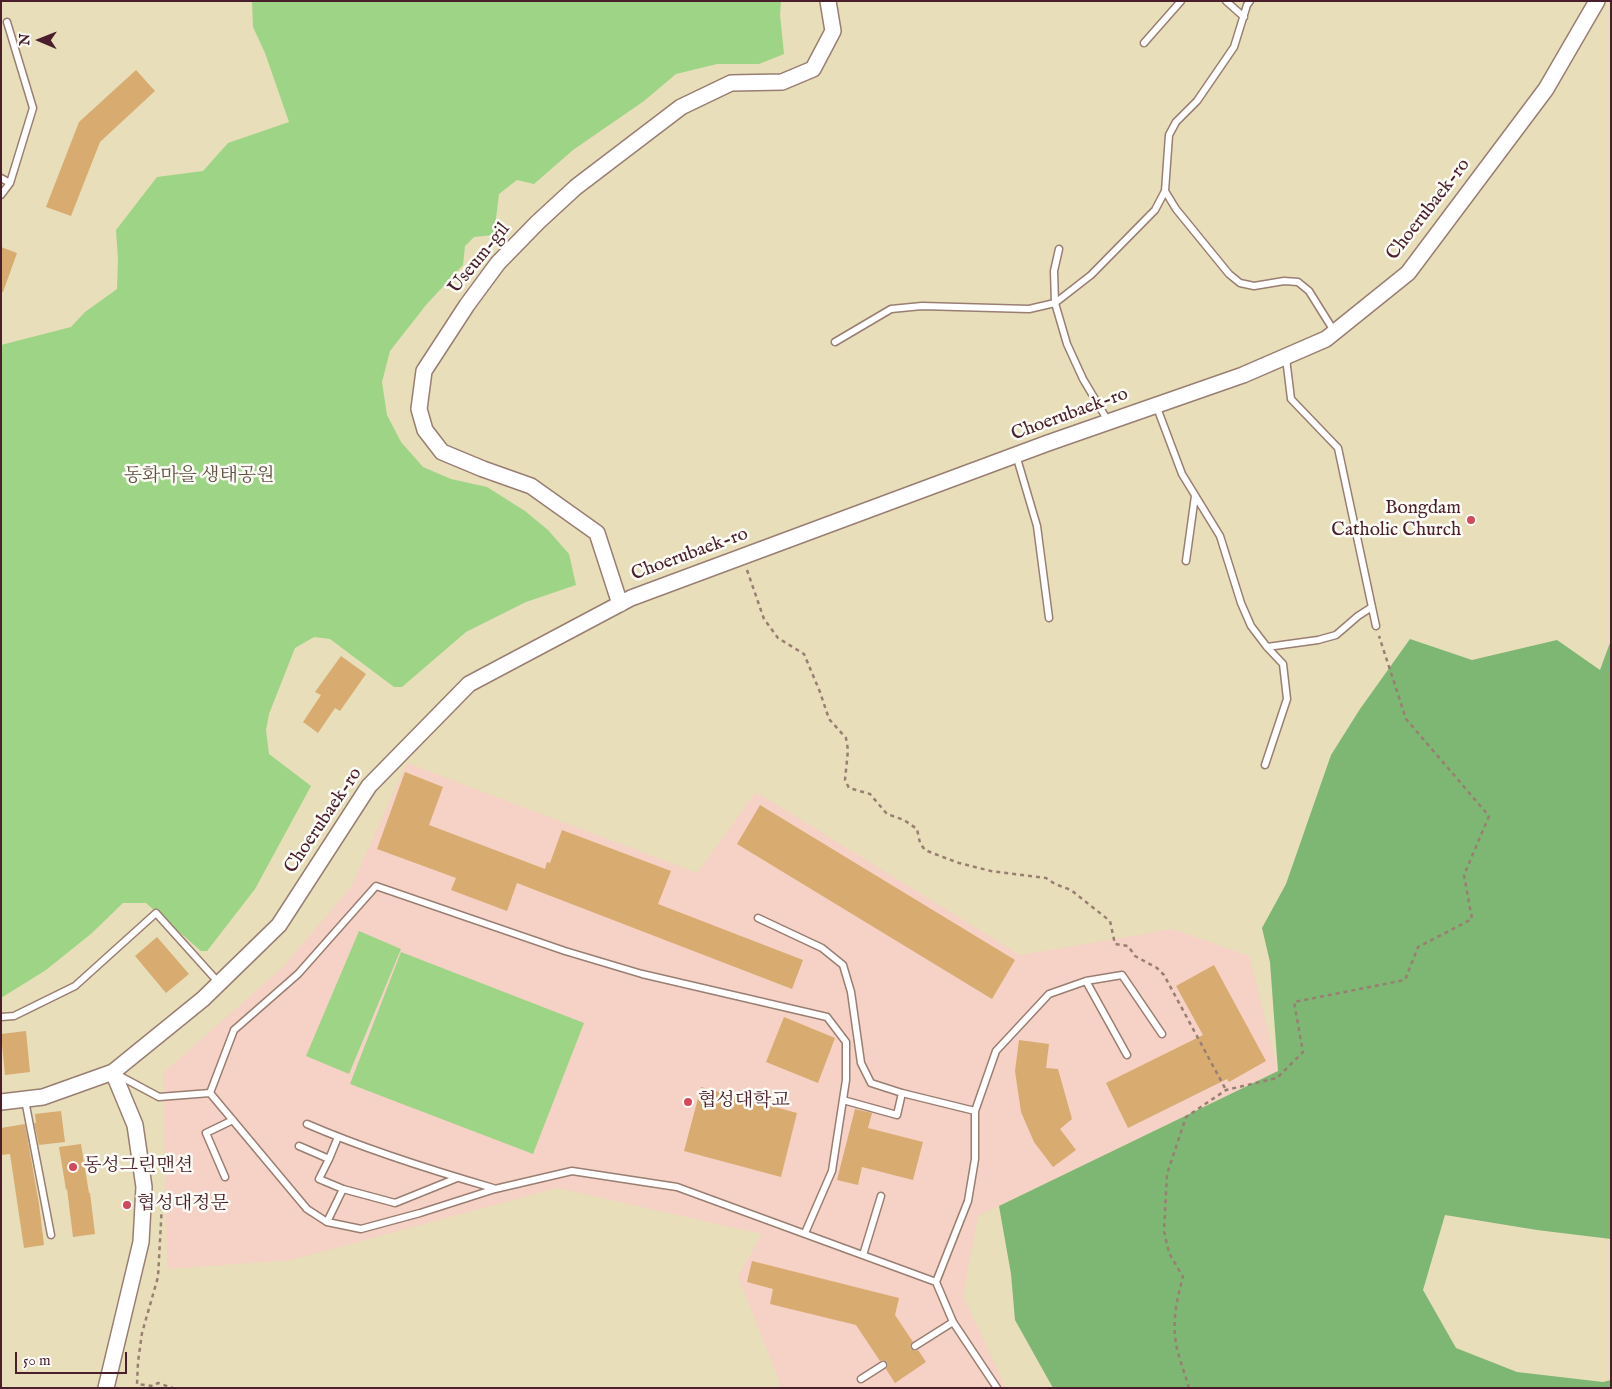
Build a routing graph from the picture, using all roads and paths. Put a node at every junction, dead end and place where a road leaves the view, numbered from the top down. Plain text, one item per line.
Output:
1 (828, 1) edge
2 (1180, 1) edge
3 (1226, 1) edge
4 (1250, 1) edge
5 (1597, 1) edge
6 (1244, 17) junction
7 (7, 22) dead end
8 (1144, 44) dead end
9 (1, 178) edge
10 (10, 183) junction
11 (1165, 191) junction
12 (1, 195) edge
13 (1059, 249) dead end
14 (1055, 303) junction
15 (1334, 332) junction
16 (835, 342) dead end
17 (1285, 357) junction
18 (1156, 405) junction
19 (1108, 422) junction
20 (1016, 455) junction
21 (1195, 496) junction
22 (742, 557) junction
23 (1186, 561) dead end
24 (620, 604) junction
25 (1372, 606) junction
26 (1049, 618) dead end
27 (1376, 626) joint
28 (1267, 647) junction
29 (1265, 765) dead end
30 (758, 918) dead end
31 (1086, 981) junction
32 (219, 983) junction
33 (1, 1018) edge
34 (1162, 1034) dead end
35 (1127, 1055) dead end
36 (112, 1072) junction
37 (1226, 1090) junction
38 (210, 1093) junction
39 (902, 1093) junction
40 (25, 1100) junction
41 (843, 1100) junction
42 (1, 1102) edge
43 (975, 1111) junction
44 (233, 1120) junction
45 (307, 1124) dead end
46 (338, 1137) junction
47 (299, 1146) dead end
48 (328, 1159) junction
49 (225, 1177) dead end
50 (457, 1178) junction
51 (144, 1187) junction
52 (342, 1189) junction
53 (494, 1189) junction
54 (881, 1196) dead end
55 (327, 1222) junction
56 (805, 1233) junction
57 (51, 1235) dead end
58 (863, 1255) junction
59 (936, 1282) junction
60 (953, 1322) junction
61 (915, 1346) dead end
62 (883, 1365) dead end
63 (862, 1379) dead end
64 (106, 1388) edge
65 (173, 1388) edge
66 (997, 1388) edge
67 (1189, 1388) edge

1 - 24 street, Useum-gil
2 - 8 lane
3 - 6 lane
4 - 6 lane
5 - 15 street, Choerubaek-ro
6 - 11 lane
7 - 10 lane
9 - 10 lane
10 - 12 lane
11 - 14 lane
11 - 15 lane
13 - 14 lane
14 - 16 lane
14 - 19 lane
15 - 17 street, Choerubaek-ro
17 - 18 street, Choerubaek-ro
17 - 25 lane
18 - 19 street, Choerubaek-ro
18 - 21 lane
19 - 20 street, Choerubaek-ro
20 - 22 street, Choerubaek-ro
20 - 26 lane
21 - 23 lane
21 - 28 lane
22 - 24 street, Choerubaek-ro
22 - 37 path
24 - 32 street, Choerubaek-ro
25 - 27 lane
25 - 28 lane
27 - 37 path
28 - 29 lane
30 - 39 lane
31 - 34 lane
31 - 35 lane
31 - 43 lane
32 - 33 lane
32 - 36 street, Choerubaek-ro
36 - 38 lane
36 - 40 street, Choerubaek-ro
36 - 51 street
37 - 67 path
38 - 41 lane
38 - 44 lane
39 - 41 lane
39 - 43 lane
40 - 42 street, Choerubaek-ro
40 - 57 lane
41 - 56 lane
43 - 59 lane
44 - 49 lane
44 - 55 lane
45 - 46 lane
46 - 48 lane
46 - 50 lane
47 - 48 lane
48 - 52 lane
50 - 52 lane
50 - 53 lane
51 - 64 street
51 - 65 path
52 - 55 lane
53 - 55 lane
53 - 56 lane
54 - 58 lane
56 - 58 lane
58 - 59 lane
59 - 60 lane
60 - 61 lane
60 - 66 lane
62 - 63 lane

